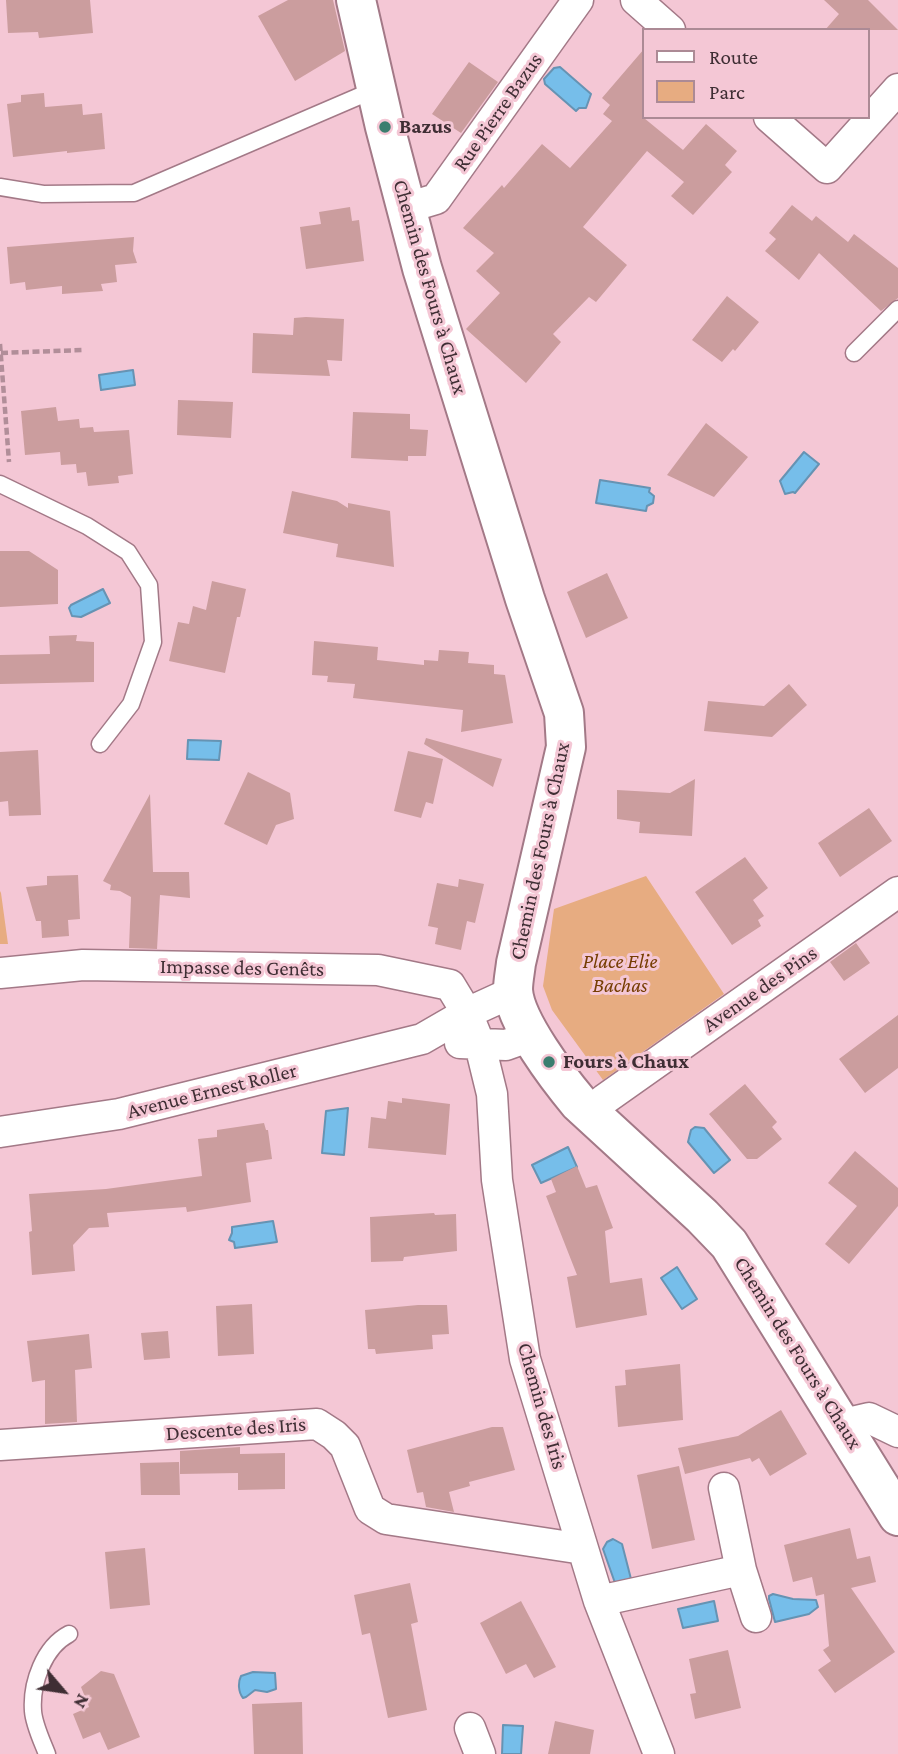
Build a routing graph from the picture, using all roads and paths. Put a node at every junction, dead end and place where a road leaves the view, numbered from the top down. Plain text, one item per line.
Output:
1 (356, 0) edge
2 (578, 0) edge
3 (636, 0) edge
4 (668, 28) edge
5 (376, 89) junction
6 (898, 89) edge
7 (771, 119) edge
8 (0, 187) edge
9 (406, 208) junction
10 (898, 309) edge
11 (0, 344) edge
12 (84, 350) dead end
13 (1, 353) edge
14 (854, 353) dead end
15 (6, 486) edge
16 (100, 744) dead end
17 (898, 892) edge
18 (0, 973) edge
19 (513, 992) junction
20 (467, 1013) junction
21 (531, 1035) junction
22 (422, 1039) junction
23 (480, 1045) junction
24 (589, 1112) junction
25 (0, 1132) edge
26 (843, 1424) junction
27 (898, 1432) edge
28 (0, 1446) edge
29 (724, 1488) dead end
30 (898, 1516) edge
31 (583, 1549) junction
32 (741, 1570) junction
33 (599, 1601) junction
34 (756, 1617) dead end
35 (69, 1634) dead end
36 (47, 1754) edge
37 (659, 1754) edge

1 - 5 street, Chemin des Fours à Chaux
2 - 9 street, Rue Pierre Bazus
3 - 4 street
5 - 8 lane
5 - 9 street, Chemin des Fours à Chaux
6 - 7 street
9 - 19 street, Chemin des Fours à Chaux
10 - 14 lane
11 - 13 path
12 - 13 path
13 - 15 path
15 - 16 lane
17 - 24 street, Avenue des Pins
18 - 20 street, Impasse des Genêts
19 - 20 street, Avenue Ernest Roller
19 - 21 street, Chemin des Fours à Chaux
20 - 22 street, Avenue Ernest Roller
20 - 23 street
21 - 23 street, Avenue Ernest Roller
21 - 24 street, Chemin des Fours à Chaux
22 - 23 street, Avenue Ernest Roller
22 - 25 street, Avenue Ernest Roller
23 - 31 street, Chemin des Iris
24 - 26 street, Chemin des Fours à Chaux
26 - 27 street
26 - 30 street, Chemin des Fours à Chaux
28 - 31 street, Descente des Iris
29 - 32 street
31 - 33 street, Chemin des Iris
32 - 33 street
32 - 34 street
33 - 37 street, Chemin des Iris
35 - 36 lane

